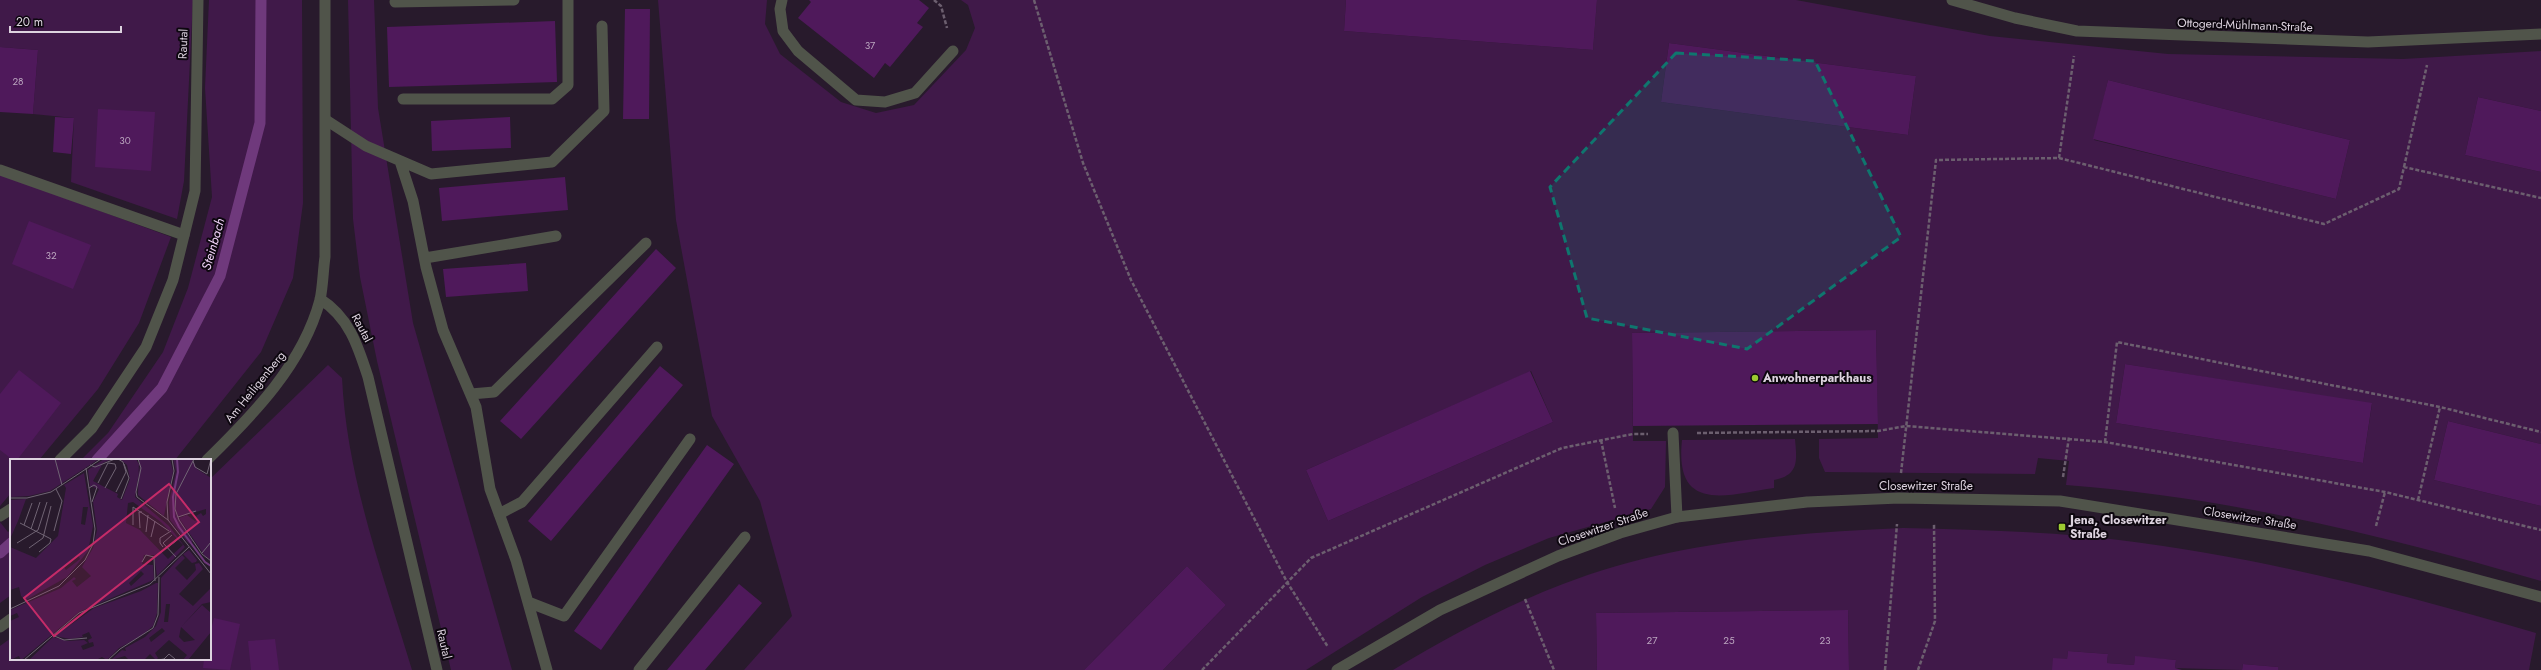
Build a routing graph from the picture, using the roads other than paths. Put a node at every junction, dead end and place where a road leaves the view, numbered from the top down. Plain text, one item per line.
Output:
1 (198, 0) edge
2 (325, 0) edge
3 (514, 0) edge
4 (568, 0) edge
5 (782, 0) edge
6 (1952, 0) edge
7 (395, 2) dead end
8 (602, 26) dead end
9 (2541, 34) edge
10 (953, 51) road end
11 (402, 99) dead end
12 (326, 120) junction
13 (400, 161) junction
14 (0, 170) edge
15 (184, 235) junction
16 (556, 236) dead end
17 (646, 243) dead end
18 (425, 258) junction
19 (320, 299) junction
20 (657, 347) dead end
21 (471, 394) junction
22 (1673, 433) dead end
23 (690, 439) dead end
24 (61, 459) edge
25 (208, 459) edge
26 (10, 511) edge
27 (499, 514) junction
28 (0, 516) edge
29 (1677, 517) junction
30 (745, 536) dead end
31 (2541, 597) edge
32 (528, 602) junction
33 (10, 620) edge
34 (0, 627) edge
35 (437, 670) edge
36 (547, 670) edge
37 (639, 670) edge
38 (1337, 670) edge

1 - 15 street, Rautal
2 - 12 street
3 - 7 street
4 - 11 street
5 - 10 street
6 - 9 street, Ottogerd-Mühlmann-Straße
8 - 13 street
12 - 13 street
12 - 19 street
13 - 18 street
14 - 15 street
15 - 24 street, Rautal
16 - 18 street
17 - 21 street
18 - 21 street
19 - 25 street, Am Heiligenberg
19 - 35 street, Rautal
20 - 27 street
21 - 27 street
22 - 29 street
23 - 32 street
26 - 28 street
27 - 32 street
29 - 31 street, Closewitzer Straße
29 - 38 street, Closewitzer Straße
30 - 37 street
32 - 36 street
33 - 34 street

